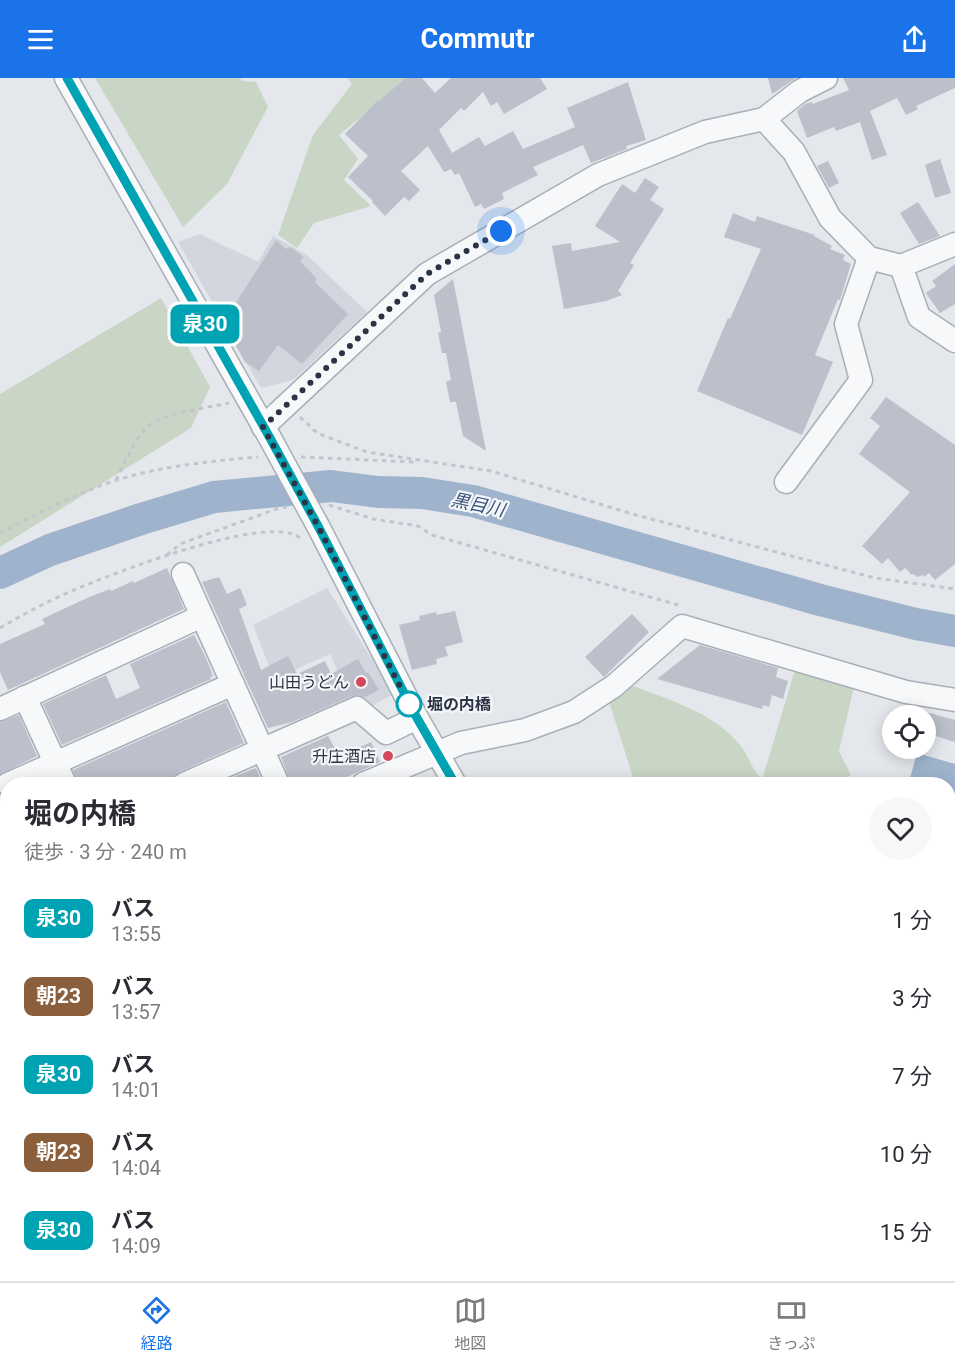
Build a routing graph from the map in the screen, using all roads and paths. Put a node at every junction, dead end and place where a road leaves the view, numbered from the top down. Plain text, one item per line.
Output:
1 (66, 78) edge
2 (826, 78) edge
3 (764, 119) junction
4 (955, 244) edge
5 (869, 258) junction
6 (901, 266) junction
7 (955, 341) edge
8 (246, 398) junction
9 (288, 406) junction
10 (264, 441) junction
11 (300, 457) dead end
12 (429, 463) junction
13 (116, 480) junction
14 (786, 482) dead end
15 (289, 507) dead end
16 (312, 522) junction
17 (0, 533) edge
18 (167, 555) junction
19 (183, 574) dead end
20 (955, 589) edge
21 (690, 608) dead end
22 (202, 616) junction
23 (0, 628) edge
24 (233, 684) junction
25 (26, 697) junction
26 (955, 700) edge
27 (0, 709) edge
28 (417, 718) junction
29 (386, 733) junction
30 (262, 750) junction
31 (438, 752) junction
32 (55, 764) junction
33 (402, 768) junction
34 (26, 777) edge
35 (62, 777) edge
36 (200, 777) edge
37 (275, 777) edge
38 (380, 777) edge
39 (451, 777) edge

1 - 8 street
2 - 3 street
3 - 5 street
3 - 9 street
4 - 6 street
5 - 6 street
5 - 14 street
6 - 7 street
8 - 10 street
8 - 13 path
9 - 10 street
9 - 12 path
10 - 13 path
10 - 16 street, bridge
11 - 12 path
12 - 20 path
13 - 17 path
15 - 18 path
16 - 18 path
16 - 21 path
16 - 28 street
18 - 23 path
19 - 22 street
22 - 24 street
22 - 25 street
24 - 30 street
24 - 32 street
25 - 27 street
25 - 32 street
26 - 31 street
28 - 29 street
28 - 31 street
29 - 30 street
29 - 33 street
30 - 36 street
30 - 37 street
31 - 33 street
31 - 39 street
32 - 34 street
32 - 35 street
33 - 38 street

